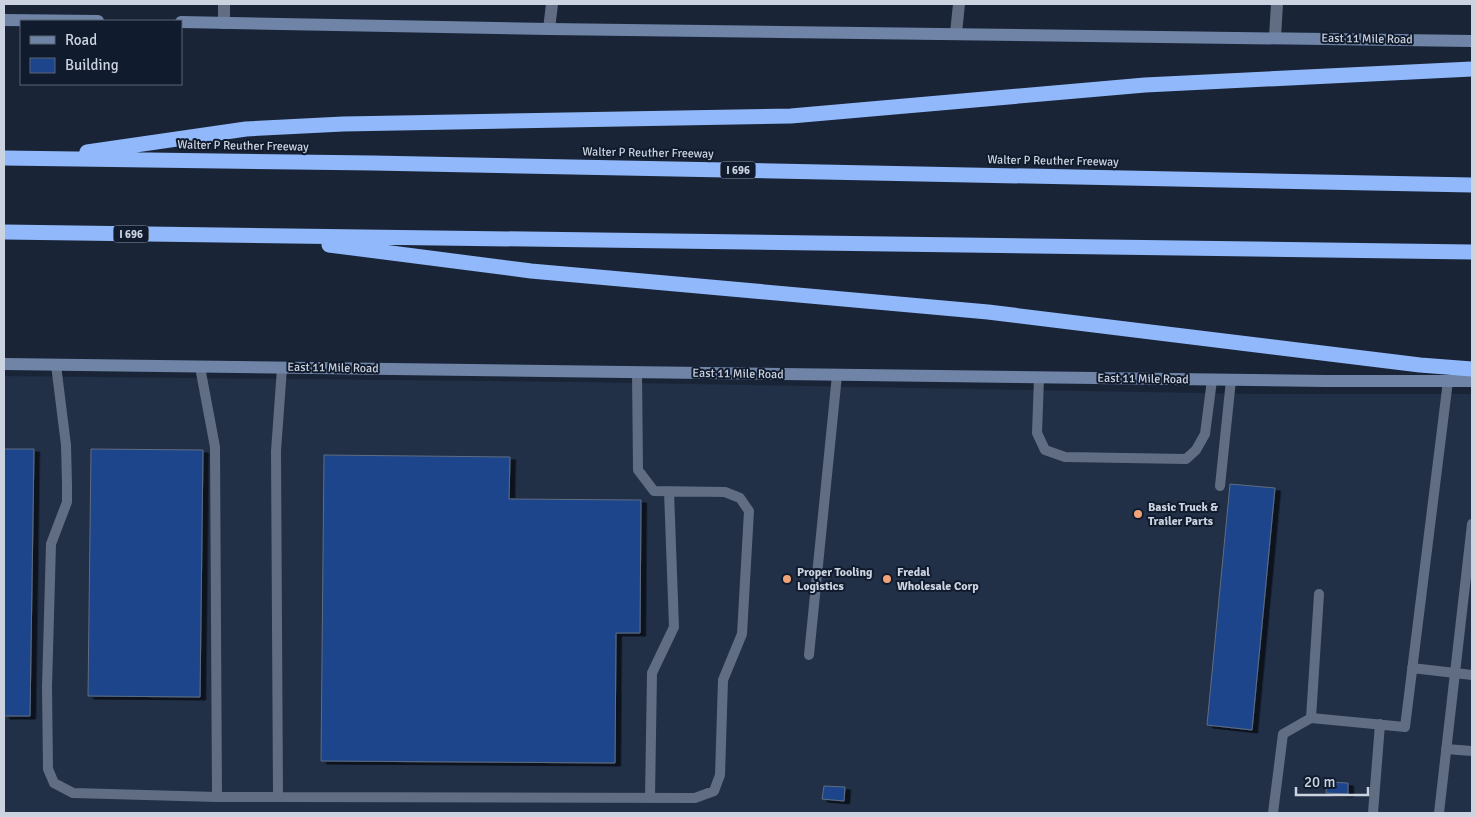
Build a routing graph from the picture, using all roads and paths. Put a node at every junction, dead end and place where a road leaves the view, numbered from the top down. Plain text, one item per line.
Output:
1 (224, 4) edge
2 (552, 4) edge
3 (959, 4) edge
4 (1277, 4) edge
5 (4, 20) edge
6 (20, 20) edge
7 (182, 22) edge
8 (224, 23) junction
9 (549, 29) junction
10 (956, 33) junction
11 (1275, 37) junction
12 (1472, 41) edge
13 (1472, 69) edge
14 (4, 158) edge
15 (41, 158) junction
16 (1472, 184) edge
17 (4, 232) edge
18 (258, 235) junction
19 (1472, 252) edge
20 (4, 364) edge
21 (56, 365) junction
22 (200, 367) junction
23 (282, 368) junction
24 (1472, 369) edge
25 (637, 372) junction
26 (837, 375) junction
27 (1039, 378) junction
28 (1212, 380) junction
29 (1231, 380) junction
30 (1448, 381) junction
31 (1472, 381) edge
32 (1220, 486) dead end
33 (669, 491) junction
34 (1472, 524) edge
35 (1319, 594) dead end
36 (809, 655) dead end
37 (1412, 668) junction
38 (1455, 674) junction
39 (1472, 676) edge
40 (1311, 718) junction
41 (1380, 724) junction
42 (1446, 749) junction
43 (1472, 752) edge
44 (217, 797) junction
45 (278, 797) junction
46 (650, 798) junction
47 (1273, 812) edge
48 (1373, 813) edge
49 (1439, 813) edge

1 - 8 street
2 - 9 street
3 - 10 street
4 - 11 street
5 - 6 main road
7 - 8 main road, East 11 Mile Road
8 - 9 main road, East 11 Mile Road
9 - 10 main road, East 11 Mile Road
10 - 11 main road, East 11 Mile Road
11 - 12 main road, East 11 Mile Road
13 - 15 highway
14 - 15 highway, Walter P Reuther Freeway / I 696
15 - 16 highway, Walter P Reuther Freeway / I 696
17 - 18 highway, I 696
18 - 19 highway, I 696
18 - 24 highway
20 - 21 main road, East 11 Mile Road
21 - 22 main road, East 11 Mile Road
21 - 44 lane
22 - 23 main road, East 11 Mile Road
22 - 44 lane
23 - 25 main road, East 11 Mile Road
23 - 45 lane
25 - 26 main road, East 11 Mile Road
25 - 33 lane
26 - 27 main road, East 11 Mile Road
26 - 36 lane
27 - 28 main road, East 11 Mile Road
27 - 28 lane
28 - 29 main road, East 11 Mile Road
29 - 30 main road, East 11 Mile Road
29 - 32 lane
30 - 31 main road, East 11 Mile Road
30 - 37 lane
33 - 46 lane
33 - 46 lane
34 - 38 lane
35 - 40 lane
37 - 38 lane
37 - 41 lane
38 - 39 lane
38 - 42 lane
40 - 41 lane
40 - 47 lane
41 - 48 lane
42 - 43 lane
42 - 49 lane
44 - 45 lane
45 - 46 lane

